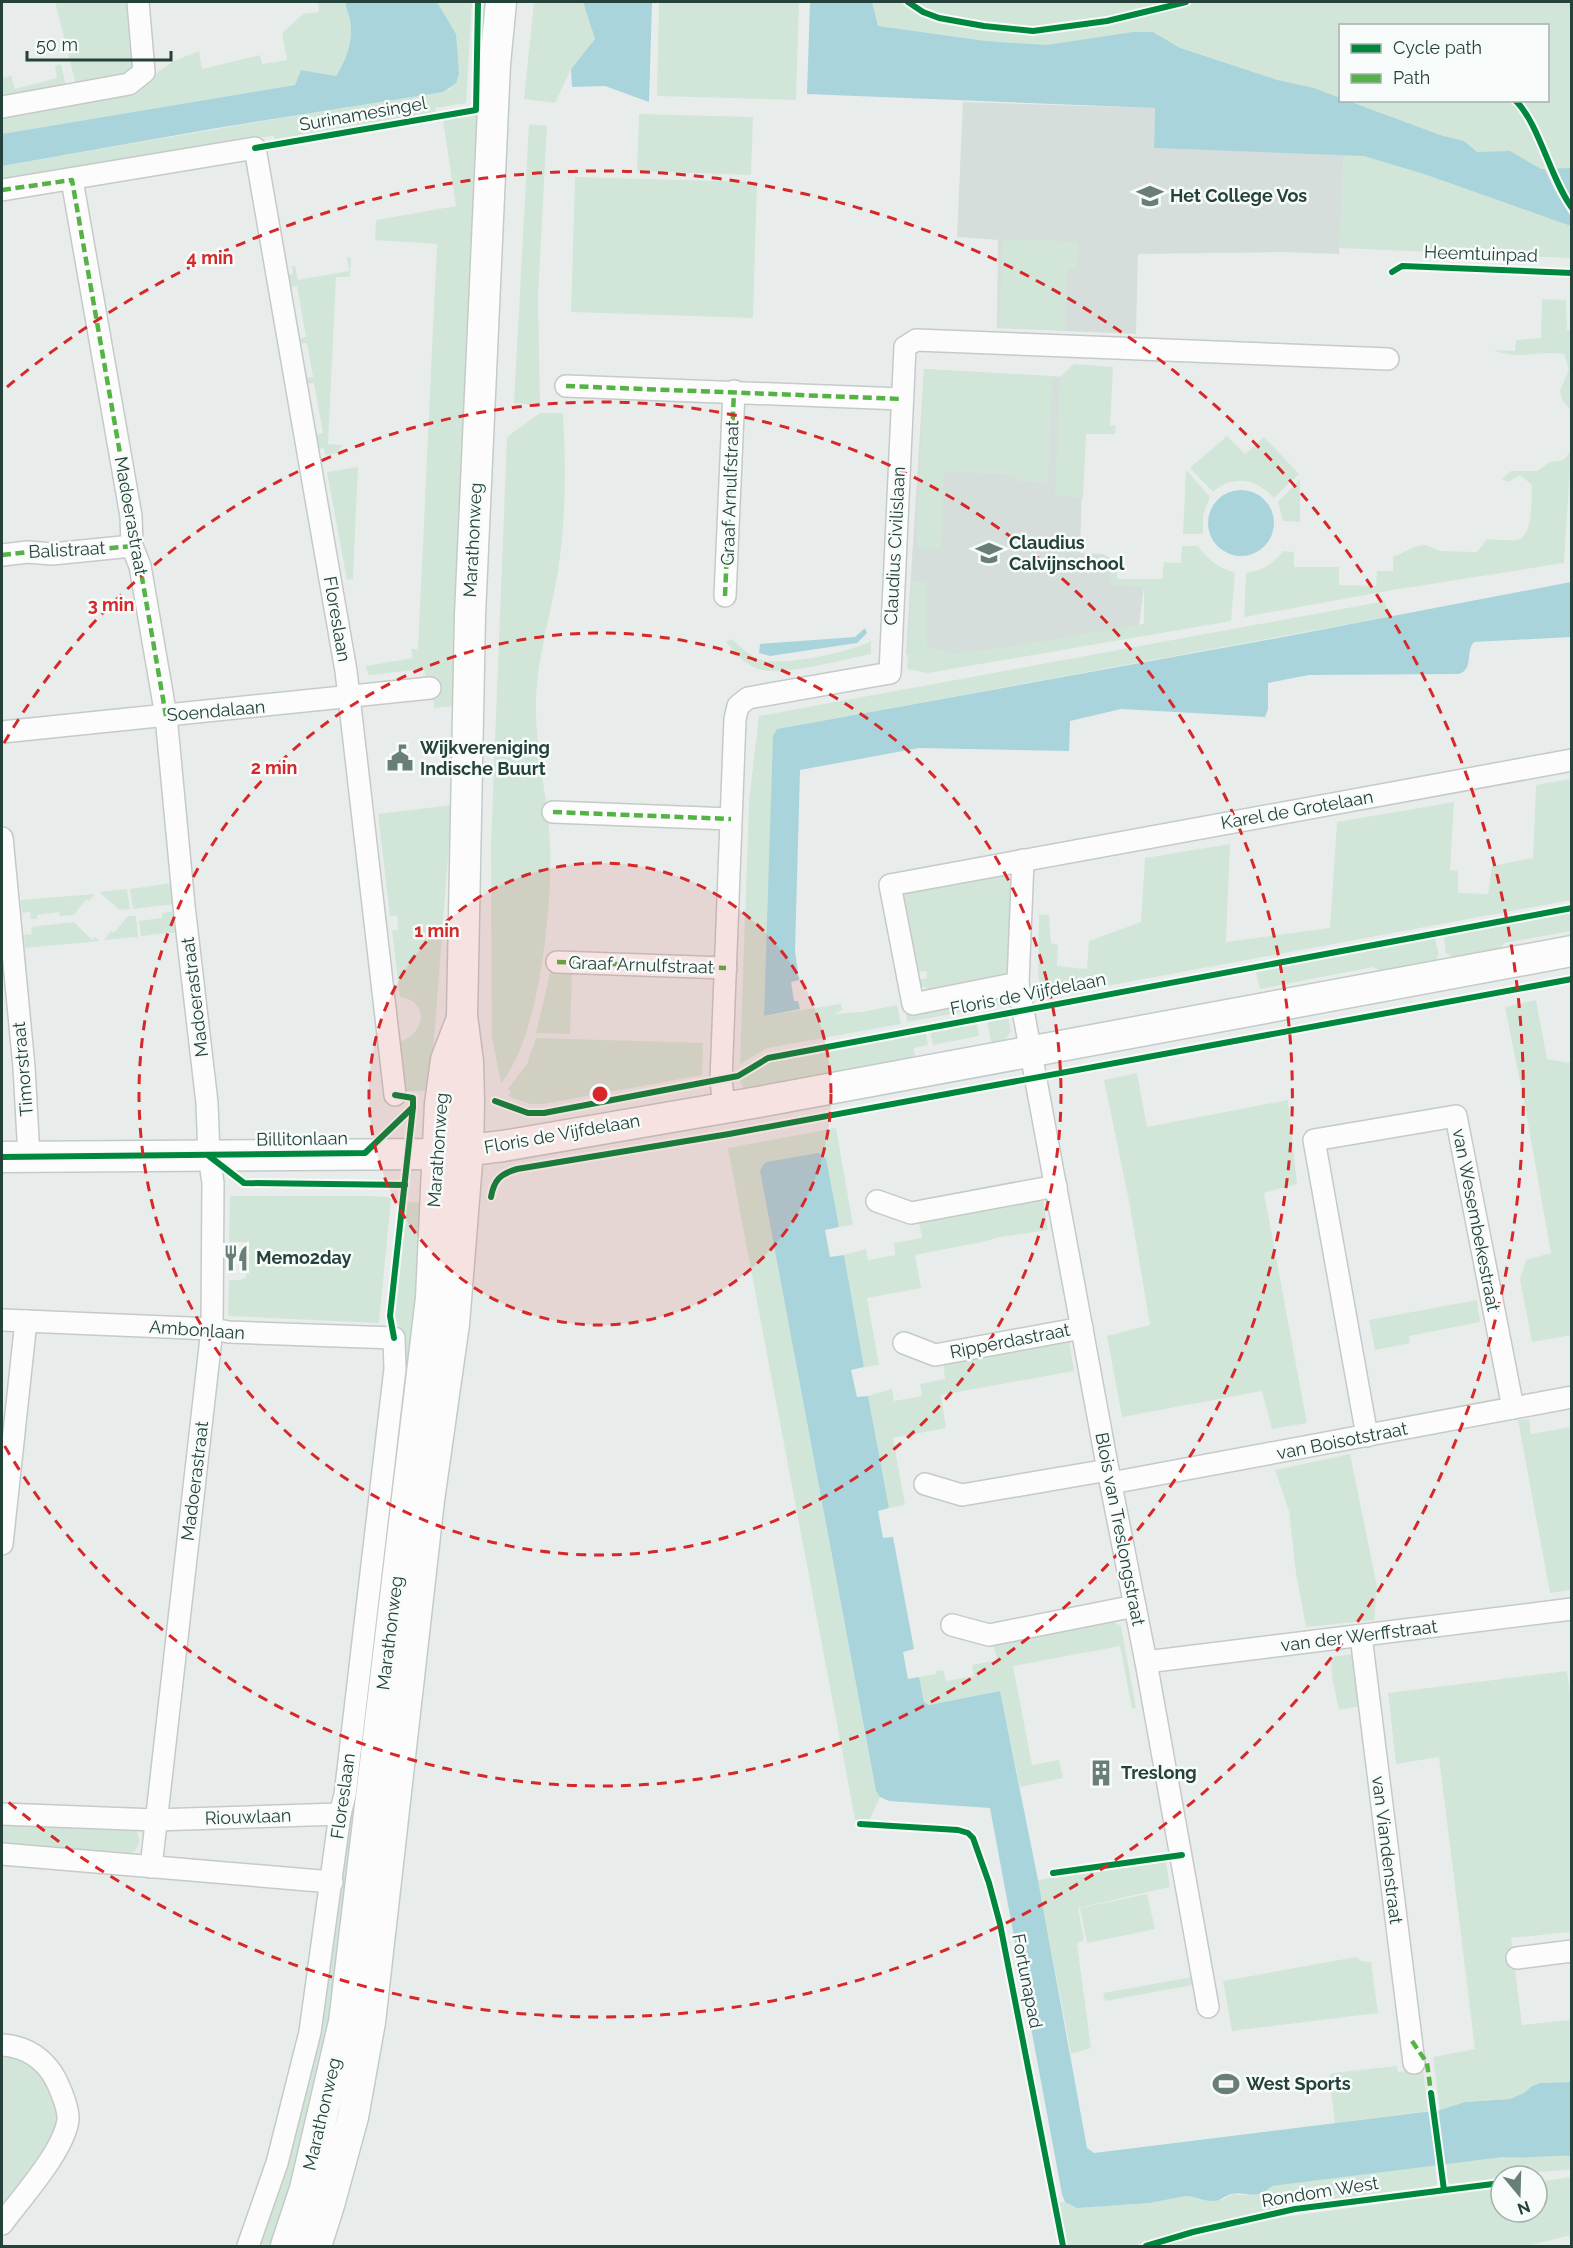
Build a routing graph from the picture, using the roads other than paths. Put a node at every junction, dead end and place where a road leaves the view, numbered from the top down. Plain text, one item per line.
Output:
1 (138, 2) edge
2 (492, 2) edge
3 (501, 2) edge
4 (495, 64) junction
5 (2, 107) edge
6 (72, 180) junction
7 (2, 190) edge
8 (1388, 359) dead end
9 (566, 386) dead end
10 (734, 391) junction
11 (902, 399) junction
12 (132, 546) junction
13 (2, 555) edge
14 (726, 596) dead end
15 (430, 688) dead end
16 (349, 698) junction
17 (166, 716) junction
18 (2, 732) edge
19 (1572, 760) edge
20 (553, 812) dead end
21 (731, 819) junction
22 (2, 838) edge
23 (1023, 860) junction
24 (1572, 951) edge
25 (557, 962) dead end
26 (726, 968) junction
27 (1018, 983) junction
28 (462, 1016) junction
29 (1030, 1051) junction
30 (394, 1095) dead end
31 (724, 1107) junction
32 (468, 1150) junction
33 (437, 1154) junction
34 (209, 1156) junction
35 (15, 1157) edge
36 (1056, 1186) junction
37 (877, 1201) dead end
38 (2, 1320) edge
39 (26, 1321) junction
40 (1082, 1328) junction
41 (212, 1329) junction
42 (394, 1338) joint
43 (904, 1343) dead end
44 (1572, 1397) edge
45 (1513, 1408) junction
46 (1367, 1436) junction
47 (1110, 1476) junction
48 (925, 1484) dead end
49 (2, 1544) edge
50 (1135, 1606) junction
51 (1572, 1609) edge
52 (952, 1625) dead end
53 (1361, 1636) junction
54 (1146, 1662) junction
55 (2, 1814) edge
56 (340, 1814) junction
57 (155, 1820) junction
58 (2, 1854) edge
59 (151, 1867) junction
60 (332, 1882) junction
61 (1572, 1951) edge
62 (1517, 1958) dead end
63 (1208, 2007) dead end
64 (2, 2045) edge
65 (1414, 2063) dead end
66 (2, 2224) edge
67 (248, 2247) edge
68 (286, 2247) edge
69 (316, 2247) edge

1 - 5 street
2 - 4 main road, Marathonweg
3 - 4 main road, Marathonweg
4 - 28 main road, Marathonweg
6 - 7 street
6 - 12 street, Madoerastraat
6 - 16 street, Floreslaan
8 - 11 street, Claudius Civilislaan
9 - 10 street
10 - 11 street
10 - 14 street, Graaf Arnulfstraat
11 - 21 street, Claudius Civilislaan
12 - 13 street, Balistraat
12 - 17 street, Madoerastraat
15 - 16 street, Soendalaan
16 - 17 street, Soendalaan
16 - 30 street, Floreslaan
17 - 18 street, Soendalaan
17 - 34 street, Madoerastraat
19 - 23 street, Karel de Grotelaan
20 - 21 street
21 - 26 street, Claudius Civilislaan
22 - 35 street, Timorstraat
23 - 27 street
23 - 27 street, Karel de Grotelaan
24 - 29 main road, Floris de Vijfdelaan
25 - 26 street, Graaf Arnulfstraat
26 - 31 street, Claudius Civilislaan
27 - 29 street
28 - 32 main road, Marathonweg
28 - 33 main road, Marathonweg
29 - 31 main road, Floris de Vijfdelaan
29 - 36 street, Blois van Treslongstraat
31 - 32 main road, Floris de Vijfdelaan
32 - 33 main road, Floris de Vijfdelaan
32 - 69 main road, Marathonweg
33 - 34 main road, Billitonlaan
33 - 68 main road, Marathonweg
34 - 35 main road, Billitonlaan
34 - 41 street, Madoerastraat
36 - 37 street
36 - 40 street, Blois van Treslongstraat
38 - 39 street, Ambonlaan
39 - 41 street, Ambonlaan
39 - 49 street
40 - 43 street, Ripperdastraat
40 - 47 street, Blois van Treslongstraat
41 - 42 street, Ambonlaan
41 - 57 street, Madoerastraat
42 - 56 street, Floreslaan
44 - 45 street, van Boisotstraat
45 - 46 street, van Boisotstraat
45 - 46 street, van Wesembekestraat
46 - 47 street, van Boisotstraat
47 - 48 street, van Boisotstraat
47 - 50 street, Blois van Treslongstraat
50 - 52 street
50 - 54 street, Blois van Treslongstraat
51 - 53 street, van der Werffstraat
53 - 54 street, van der Werffstraat
53 - 65 street, van Viandenstraat
54 - 63 street, Blois van Treslongstraat
55 - 57 street, Riouwlaan
56 - 57 street, Riouwlaan
56 - 60 street, Floreslaan
57 - 59 street
58 - 59 street
59 - 60 street
60 - 67 street, Floreslaan
61 - 62 street
64 - 66 street

